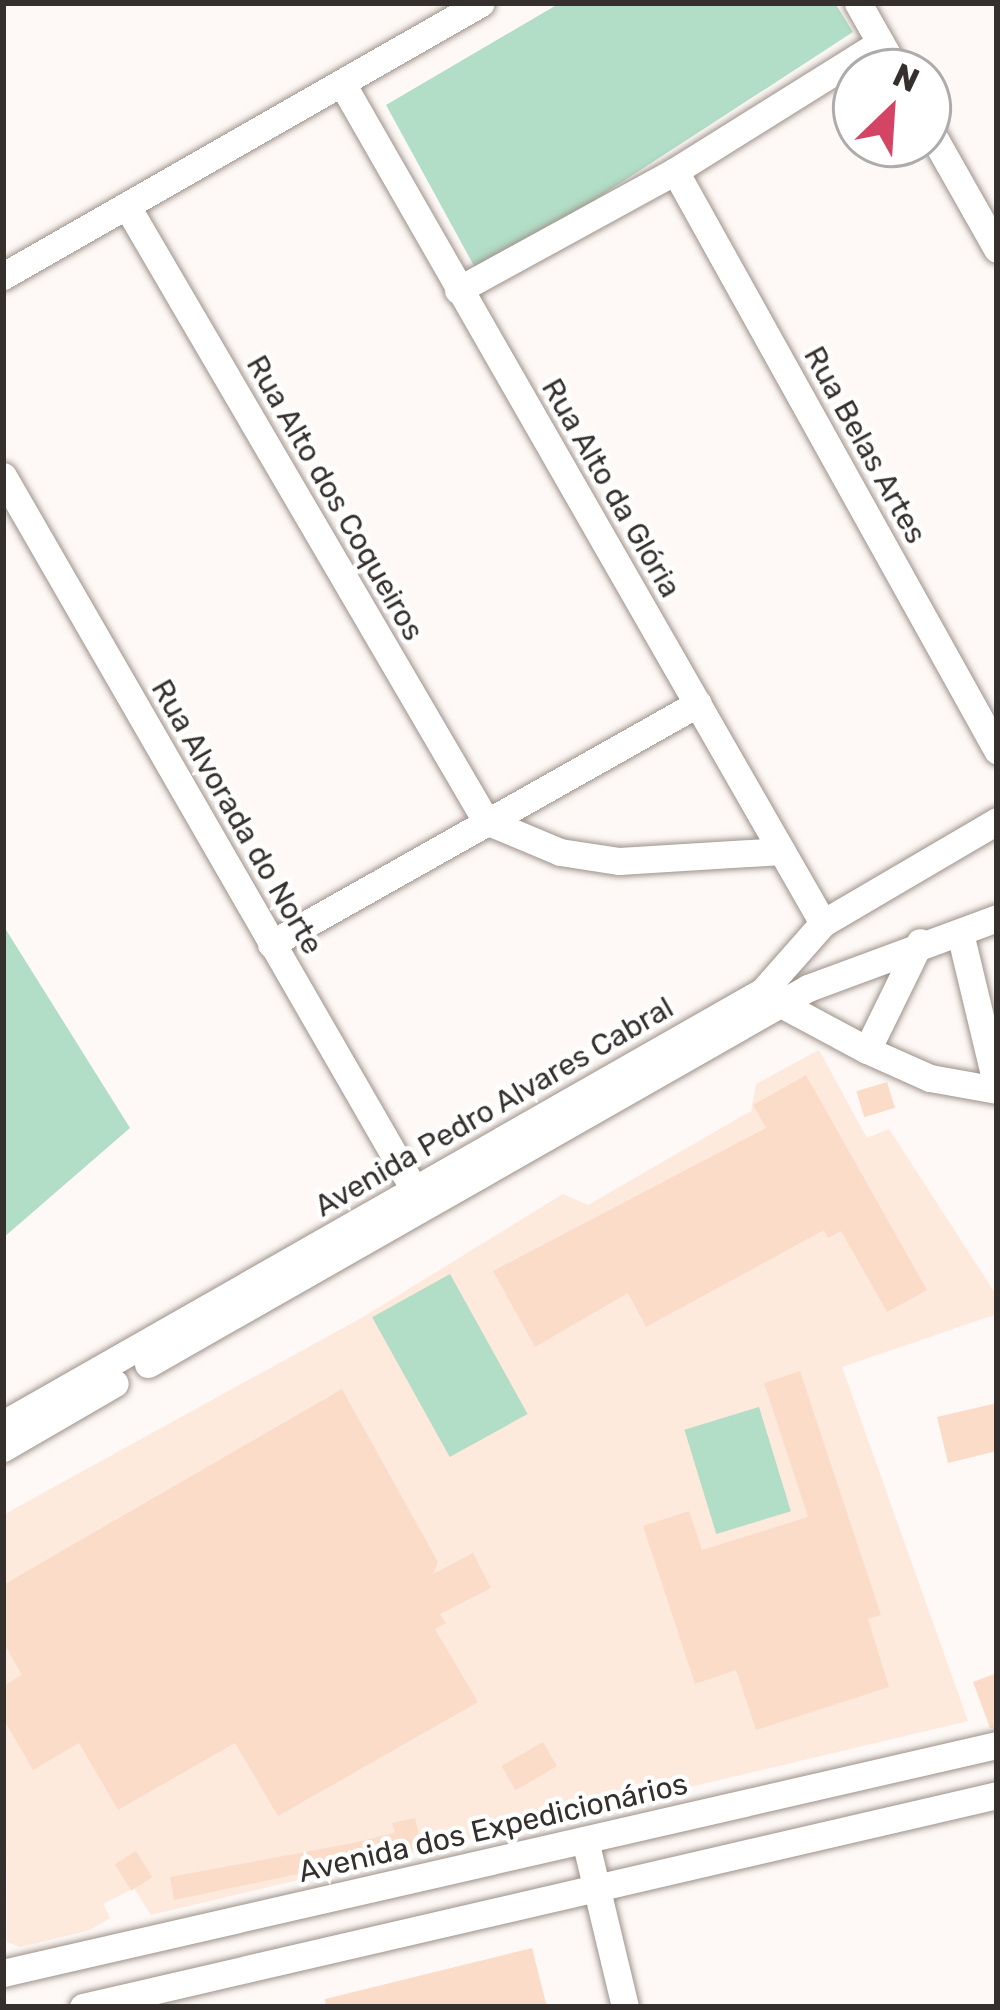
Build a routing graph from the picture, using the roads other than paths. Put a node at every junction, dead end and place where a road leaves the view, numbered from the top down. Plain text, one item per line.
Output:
1 (481, 3) edge
2 (858, 3) edge
3 (880, 44) junction
4 (882, 48) edge
5 (343, 86) junction
6 (951, 168) edge
7 (675, 171) junction
8 (128, 208) junction
9 (997, 249) edge
10 (3, 276) edge
11 (458, 290) junction
12 (3, 476) edge
13 (698, 703) junction
14 (997, 751) edge
15 (486, 820) junction
16 (997, 821) edge
17 (782, 851) junction
18 (997, 918) edge
19 (823, 923) junction
20 (960, 933) junction
21 (920, 942) junction
22 (271, 944) junction
23 (770, 998) junction
24 (867, 1050) junction
25 (997, 1089) edge
26 (420, 1200) junction
27 (3, 1424) edge
28 (3, 1448) edge
29 (997, 1745) edge
30 (997, 1795) edge
31 (585, 1840) junction
32 (596, 1887) junction
33 (245, 1919) junction
34 (257, 1967) junction
35 (3, 1973) edge
36 (83, 2007) edge
37 (625, 2007) edge

1 - 5 street
2 - 3 street
3 - 4 street
3 - 7 street
5 - 8 street
5 - 11 street, Rua Alto da Glória
6 - 9 street
7 - 11 street
7 - 14 street, Rua Belas Artes
8 - 10 street
8 - 15 street, Rua Alto dos Coqueiros
11 - 13 street, Rua Alto da Glória
12 - 22 street, Rua Alvorada do Norte
13 - 15 street
13 - 17 street, Rua Alto da Glória
15 - 17 street
15 - 22 street
16 - 19 street, Avenida Pedro Alvares Cabral
17 - 19 street, Rua Alto da Glória
18 - 20 street, Avenida Pedro Alvares Cabral
19 - 23 street, Avenida Pedro Alvares Cabral
20 - 21 street, Avenida Pedro Alvares Cabral
20 - 25 street
21 - 23 street, Avenida Pedro Alvares Cabral
21 - 24 street
22 - 26 street, Rua Alvorada do Norte
23 - 24 street
23 - 26 street, Avenida Pedro Alvares Cabral
24 - 25 street
26 - 27 street, Avenida Pedro Alvares Cabral
26 - 28 street, Avenida Pedro Alvares Cabral
29 - 31 street, Avenida dos Expedicionários
30 - 32 street
31 - 32 street
31 - 33 street, Avenida dos Expedicionários
32 - 34 street
32 - 37 street
33 - 34 street
33 - 35 street, Avenida dos Expedicionários
34 - 36 street

